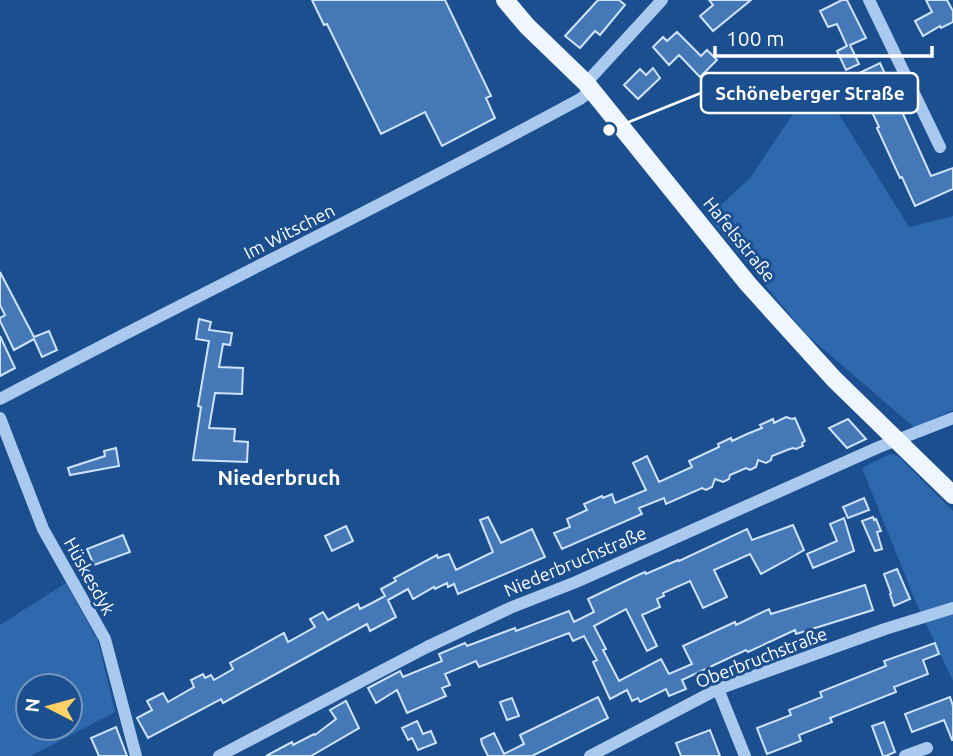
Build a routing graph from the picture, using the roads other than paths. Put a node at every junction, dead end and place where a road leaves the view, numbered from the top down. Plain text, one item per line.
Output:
1 (505, 0) edge
2 (662, 0) edge
3 (869, 0) edge
4 (589, 86) junction
5 (940, 147) dead end
6 (0, 399) edge
7 (0, 418) edge
8 (953, 418) edge
9 (897, 440) junction
10 (953, 495) edge
11 (953, 608) edge
12 (718, 689) junction
13 (927, 748) dead end
14 (238, 751) edge
15 (136, 756) edge
16 (219, 756) edge
17 (590, 756) edge
18 (745, 756) edge
19 (905, 756) edge

1 - 4 main road, Hafelsstraße
2 - 4 street, Im Witschen
3 - 5 street
4 - 6 street, Im Witschen
4 - 9 main road, Hafelsstraße
7 - 15 street, Hüskesdyk
8 - 9 street, Niederbruchstraße
9 - 10 main road, Hafelsstraße
9 - 14 street, Niederbruchstraße
11 - 12 street, Oberbruchstraße
12 - 17 street, Oberbruchstraße
12 - 18 street
13 - 19 street
14 - 16 street, Niederbruchstraße

